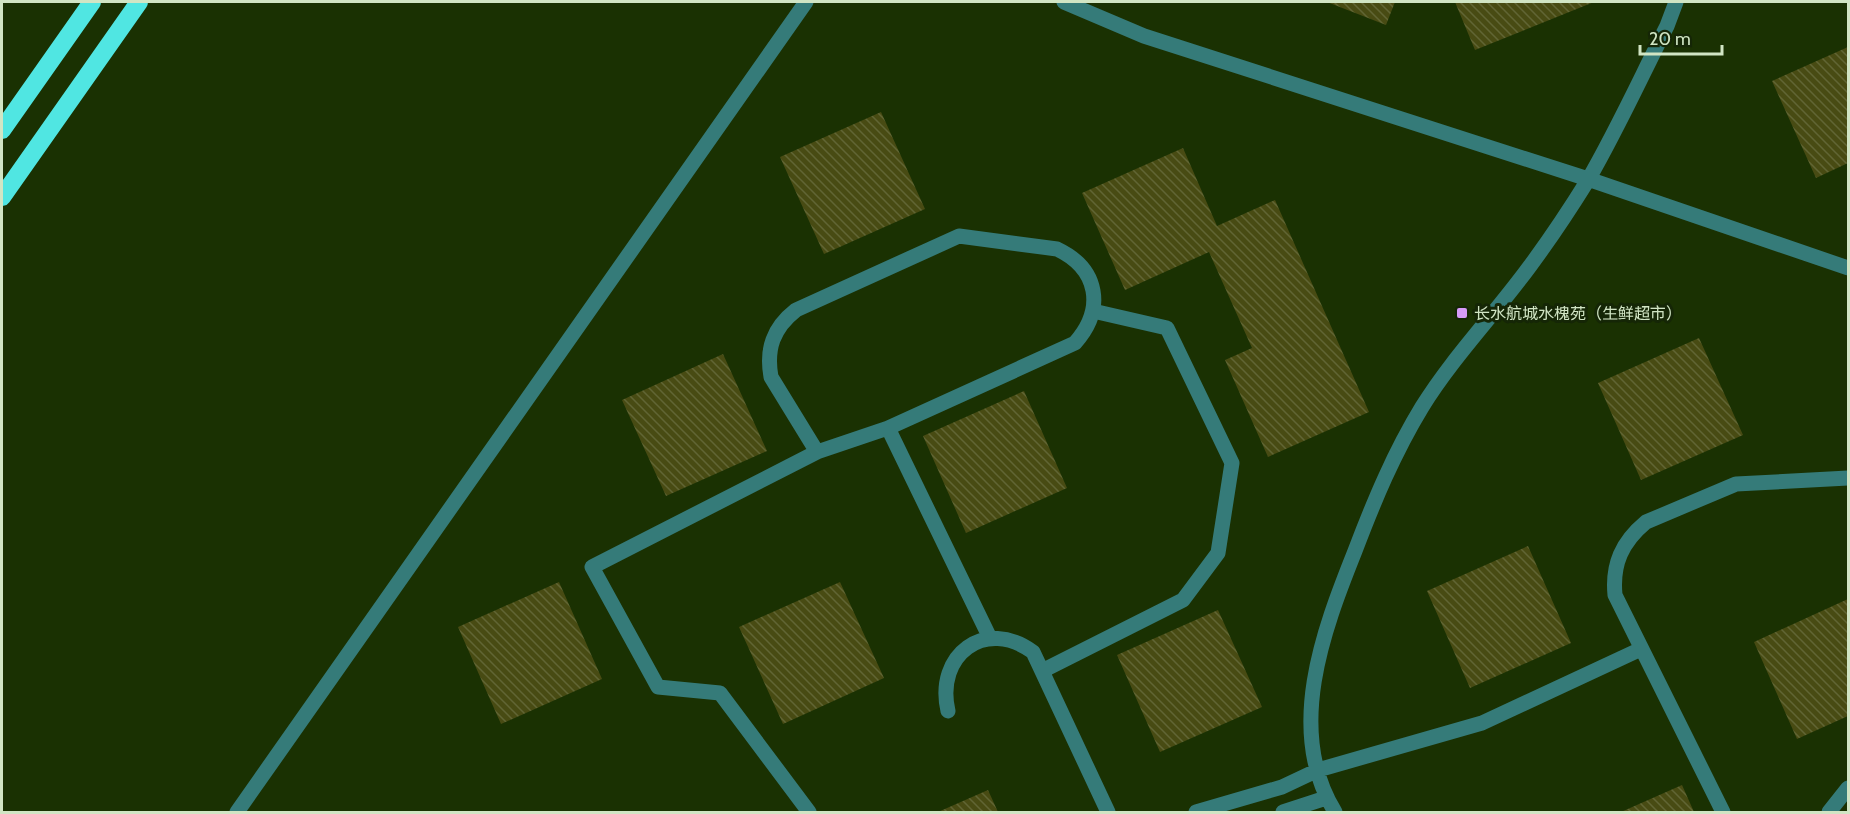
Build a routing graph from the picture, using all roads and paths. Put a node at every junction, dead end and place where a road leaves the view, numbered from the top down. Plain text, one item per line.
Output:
1 (92, 2) edge
2 (139, 2) edge
3 (806, 2) edge
4 (1064, 2) edge
5 (1676, 2) edge
6 (2, 130) edge
7 (1588, 179) junction
8 (2, 197) edge
9 (1848, 268) edge
10 (1093, 311) junction
11 (888, 428) junction
12 (817, 452) junction
13 (1848, 478) edge
14 (990, 639) junction
15 (1641, 649) junction
16 (1042, 671) junction
17 (948, 711) dead end
18 (1318, 770) junction
19 (1848, 788) edge
20 (1326, 798) junction
21 (237, 813) edge
22 (809, 813) edge
23 (1108, 813) edge
24 (1196, 813) edge
25 (1283, 813) edge
26 (1335, 813) edge
27 (1723, 813) edge
28 (1829, 813) edge

1 - 6 highway
2 - 8 highway
3 - 21 street
4 - 7 street
5 - 7 street
7 - 9 street
7 - 18 street
10 - 11 street
10 - 12 street
10 - 16 street
11 - 12 street
11 - 14 street
12 - 22 street
13 - 15 street
14 - 16 street
14 - 17 street
15 - 18 street
15 - 27 street
16 - 23 street
18 - 20 street
18 - 24 street
19 - 28 street
20 - 25 street
20 - 26 street

